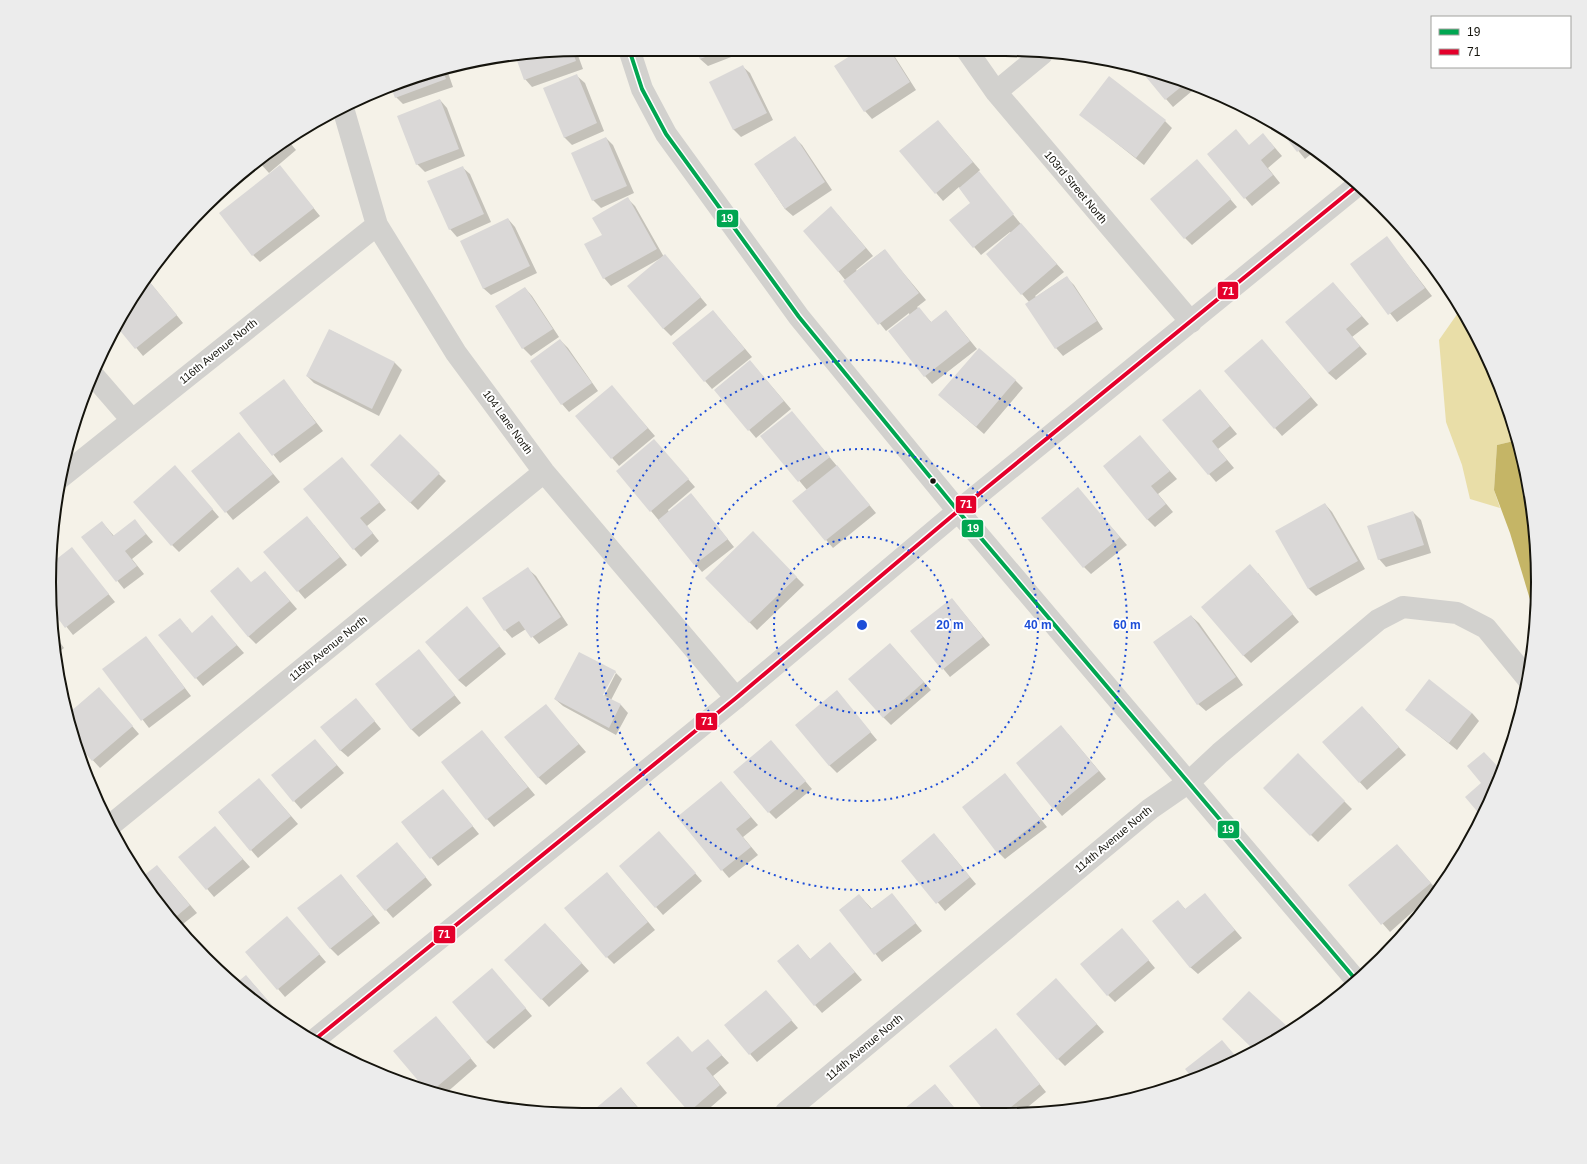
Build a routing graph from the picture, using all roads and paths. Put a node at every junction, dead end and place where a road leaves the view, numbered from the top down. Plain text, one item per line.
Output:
1 (631, 56) edge
2 (971, 56) edge
3 (1038, 57) edge
4 (996, 92) junction
5 (344, 112) edge
6 (1354, 188) edge
7 (377, 224) junction
8 (1191, 322) junction
9 (97, 379) edge
10 (132, 420) junction
11 (68, 472) edge
12 (544, 472) junction
13 (958, 511) junction
14 (1523, 673) edge
15 (736, 698) junction
16 (1189, 782) junction
17 (114, 822) edge
18 (1353, 976) edge
19 (318, 1038) edge
20 (791, 1108) edge

1 - 13 street
2 - 4 street, 103rd Street North
3 - 4 street
4 - 8 street, 103rd Street North
5 - 7 street, 104 Lane North
6 - 8 street
7 - 10 street, 116th Avenue North
7 - 12 street, 104 Lane North
8 - 13 street
9 - 10 street
10 - 11 street, 116th Avenue North
12 - 15 street, 104 Lane North
12 - 17 street, 115th Avenue North
13 - 15 street
13 - 16 street
14 - 16 street, 114th Avenue North
15 - 19 street
16 - 18 street
16 - 20 street, 114th Avenue North

